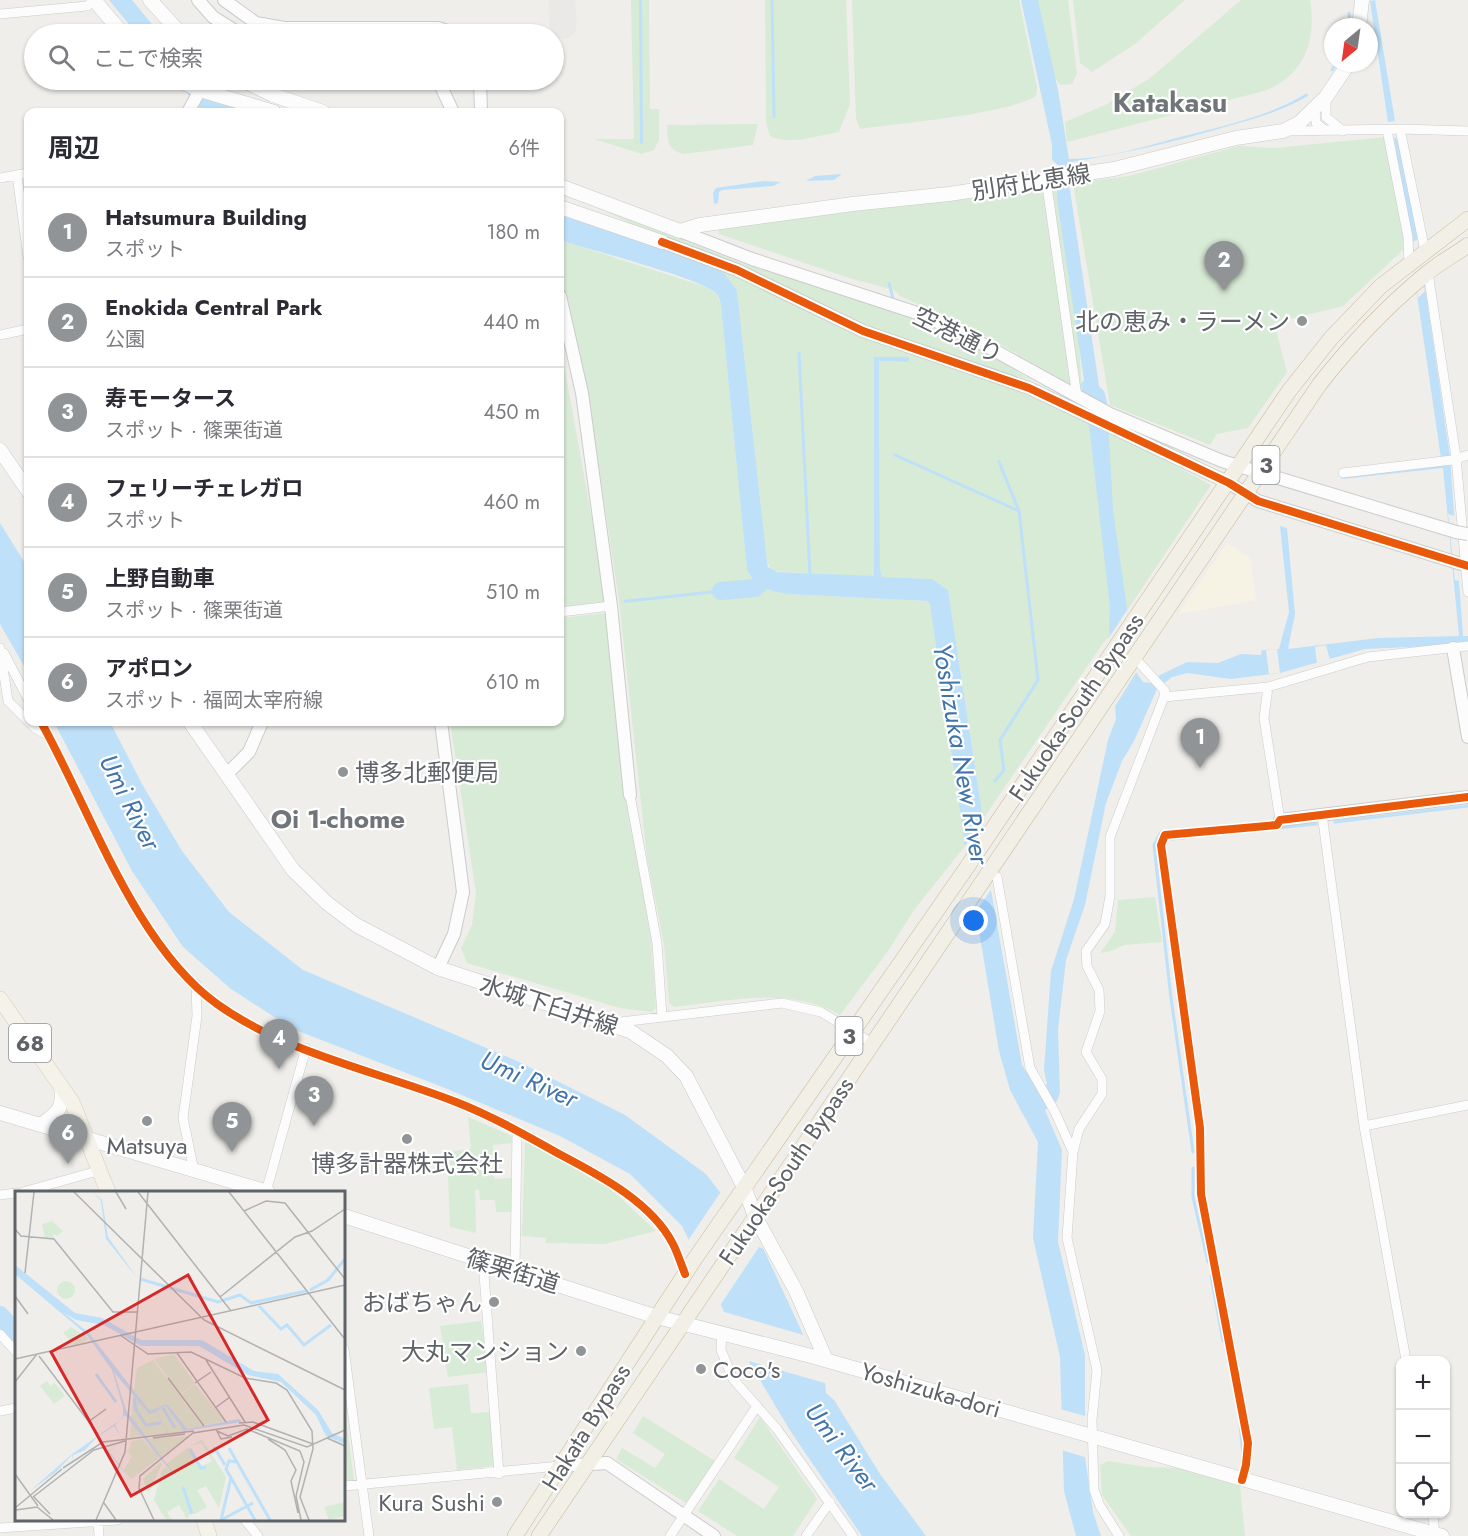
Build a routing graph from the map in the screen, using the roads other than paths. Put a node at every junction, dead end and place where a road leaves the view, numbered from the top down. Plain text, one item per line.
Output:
1 (94, 0) edge
2 (150, 0) edge
3 (198, 0) edge
4 (224, 0) edge
5 (1362, 0) edge
6 (0, 14) edge
7 (1360, 18) edge
8 (114, 24) edge
9 (172, 24) edge
10 (224, 24) edge
11 (262, 24) edge
12 (1343, 72) edge
13 (202, 90) edge
14 (218, 90) edge
15 (263, 90) edge
16 (440, 90) edge
17 (443, 90) edge
18 (480, 90) edge
19 (1326, 97) junction
20 (190, 108) edge
21 (262, 108) edge
22 (311, 108) edge
23 (442, 108) edge
24 (451, 108) edge
25 (481, 108) edge
26 (1315, 109) junction
27 (1400, 129) junction
28 (1387, 130) junction
29 (1283, 131) junction
30 (1326, 131) junction
31 (1344, 131) junction
32 (1468, 131) edge
33 (24, 174) edge
34 (17, 175) junction
35 (0, 178) edge
36 (1050, 179) junction
37 (564, 188) edge
38 (564, 208) edge
39 (1468, 219) edge
40 (24, 227) edge
41 (680, 231) junction
42 (662, 242) joint
43 (1468, 245) edge
44 (1425, 251) junction
45 (1409, 263) junction
46 (1428, 273) junction
47 (564, 314) edge
48 (24, 330) edge
49 (0, 335) edge
50 (1077, 403) junction
51 (1112, 420) junction
52 (0, 450) edge
53 (1468, 455) edge
54 (1454, 459) junction
55 (1239, 467) junction
56 (1343, 473) dead end
57 (1260, 474) junction
58 (1229, 483) junction
59 (24, 485) edge
60 (1247, 492) junction
61 (1465, 534) edge
62 (1467, 566) edge
63 (1468, 592) edge
64 (611, 606) junction
65 (564, 612) edge
66 (1468, 646) edge
67 (0, 648) edge
68 (1453, 648) junction
69 (1134, 657) junction
70 (1268, 687) junction
71 (24, 692) edge
72 (1164, 697) junction
73 (4, 703) edge
74 (24, 719) edge
75 (33, 726) edge
76 (43, 726) edge
77 (193, 726) edge
78 (260, 726) edge
79 (442, 726) edge
80 (49, 736) junction
81 (1468, 737) edge
82 (227, 774) junction
83 (630, 795) joint
84 (1468, 797) edge
85 (1322, 814) junction
86 (1280, 820) junction
87 (997, 877) dead end
88 (438, 968) junction
89 (196, 984) junction
90 (0, 999) edge
91 (662, 1016) junction
92 (612, 1023) junction
93 (853, 1030) junction
94 (872, 1044) junction
95 (306, 1048) junction
96 (61, 1086) junction
97 (1468, 1105) edge
98 (0, 1113) edge
99 (41, 1125) junction
100 (1364, 1126) junction
101 (518, 1131) junction
102 (88, 1139) junction
103 (1074, 1152) junction
104 (100, 1170) junction
105 (194, 1171) junction
106 (744, 1187) junction
107 (26, 1191) edge
108 (108, 1191) edge
109 (264, 1191) edge
110 (267, 1191) edge
111 (15, 1193) edge
112 (0, 1195) edge
113 (345, 1216) edge
114 (753, 1219) junction
115 (483, 1261) junction
116 (515, 1270) junction
117 (685, 1274) junction
118 (657, 1317) junction
119 (683, 1324) junction
120 (722, 1333) junction
121 (0, 1334) edge
122 (15, 1351) edge
123 (1405, 1356) edge
124 (345, 1357) edge
125 (826, 1360) junction
126 (757, 1406) junction
127 (15, 1408) edge
128 (0, 1411) edge
129 (1093, 1438) junction
130 (590, 1462) junction
131 (560, 1466) junction
132 (499, 1474) junction
133 (1242, 1480) junction
134 (362, 1485) junction
135 (345, 1486) edge
136 (830, 1503) junction
137 (684, 1515) junction
138 (1433, 1518) edge
139 (86, 1521) edge
140 (98, 1521) edge
141 (246, 1521) edge
142 (0, 1528) edge
143 (1437, 1535) edge
144 (99, 1536) edge
145 (258, 1536) edge
146 (369, 1536) edge
147 (515, 1536) edge
148 (539, 1536) edge
149 (670, 1536) edge
150 (714, 1536) edge
151 (806, 1536) edge
152 (853, 1536) edge
153 (1119, 1536) edge

1 - 6 street
1 - 8 main road
2 - 9 main road
3 - 10 street
4 - 11 street
5 - 7 main road
12 - 19 main road, 別府比恵線
13 - 20 street
14 - 21 main road
15 - 22 main road
16 - 23 street
17 - 24 street
18 - 25 street
19 - 26 main road, 別府比恵線
19 - 31 street
26 - 29 main road, 別府比恵線
26 - 30 street
27 - 28 street
27 - 32 street
27 - 44 street
28 - 31 street
28 - 45 street
29 - 30 street
29 - 36 main road, 別府比恵線
30 - 31 street
33 - 34 street
34 - 35 street
34 - 40 street
36 - 41 main road, 別府比恵線
36 - 50 street
37 - 41 main road
38 - 42 main road
39 - 44 highway, Fukuoka-South Bypass / 3
41 - 50 street, 空港通り
42 - 50 street
43 - 46 highway, Fukuoka-South Bypass / 3
44 - 45 highway, Fukuoka-South Bypass / 3
45 - 55 highway, Fukuoka-South Bypass / 3
46 - 54 street
46 - 57 highway, Fukuoka-South Bypass / 3
47 - 64 street
48 - 49 street
50 - 51 street, 空港通り
51 - 55 street, 空港通り
51 - 58 street
52 - 59 main road
53 - 54 street
54 - 56 street
54 - 61 street
55 - 57 street, 空港通り
55 - 58 highway, Fukuoka-South Bypass / 3
57 - 60 highway, Fukuoka-South Bypass / 3
57 - 61 street, 空港通り, bridge
58 - 60 street
58 - 93 highway, Fukuoka-South Bypass / 3
60 - 62 street
60 - 69 highway, Fukuoka-South Bypass / 3
61 - 62 street
62 - 63 street
64 - 65 street
64 - 83 street
66 - 68 street
67 - 71 street
67 - 73 street
68 - 70 street
68 - 81 street
69 - 72 street
69 - 94 highway, Fukuoka-South Bypass / 3
70 - 72 street
70 - 86 street
72 - 103 street
73 - 74 street
75 - 80 street
76 - 80 street
77 - 82 main road, 水城下臼井線
78 - 82 street
79 - 88 street
80 - 89 street
82 - 88 main road, 水城下臼井線
83 - 91 street
84 - 85 street
85 - 86 street
85 - 100 street
86 - 133 street
87 - 103 street
88 - 92 main road, 水城下臼井線
89 - 95 street
89 - 105 street
90 - 96 main road, 68
91 - 92 street
91 - 93 street
92 - 106 main road, 水城下臼井線
93 - 94 street
93 - 106 highway, Fukuoka-South Bypass / 3
94 - 114 highway, Fukuoka-South Bypass / 3
95 - 101 street
95 - 110 street
96 - 99 main road
96 - 102 main road, 68
97 - 100 street
98 - 99 main road
99 - 102 main road
100 - 123 street
101 - 116 street
101 - 117 street
102 - 104 main road, 68
102 - 105 main road
103 - 129 street
104 - 107 street
104 - 108 main road, 68
105 - 109 main road
106 - 114 main road, 水城下臼井線
106 - 117 highway, Fukuoka-South Bypass / 3
111 - 112 street
113 - 115 main road, 篠栗街道
114 - 119 highway, Fukuoka-South Bypass / 3
114 - 125 main road, 水城下臼井線
115 - 116 main road, 篠栗街道
115 - 132 street
116 - 118 main road, 篠栗街道
117 - 118 highway, Fukuoka-South Bypass / 3
118 - 119 main road, 篠栗街道
118 - 131 highway, Hakata Bypass / 3
119 - 120 main road
119 - 130 highway, Hakata Bypass / 3
120 - 125 main road, Yoshizuka-dori
120 - 126 street
121 - 122 street
124 - 134 street
125 - 129 main road, Yoshizuka-dori
126 - 136 street
126 - 137 street
127 - 128 street
129 - 133 main road
129 - 153 street
130 - 131 street
130 - 137 street
130 - 148 highway, Hakata Bypass / 3
131 - 132 street
131 - 147 highway, Hakata Bypass / 3
132 - 134 street
133 - 143 main road
134 - 135 street
134 - 146 street
136 - 151 street
136 - 152 street
137 - 149 street
137 - 150 street
138 - 143 street
139 - 142 street
140 - 144 street
141 - 145 street

